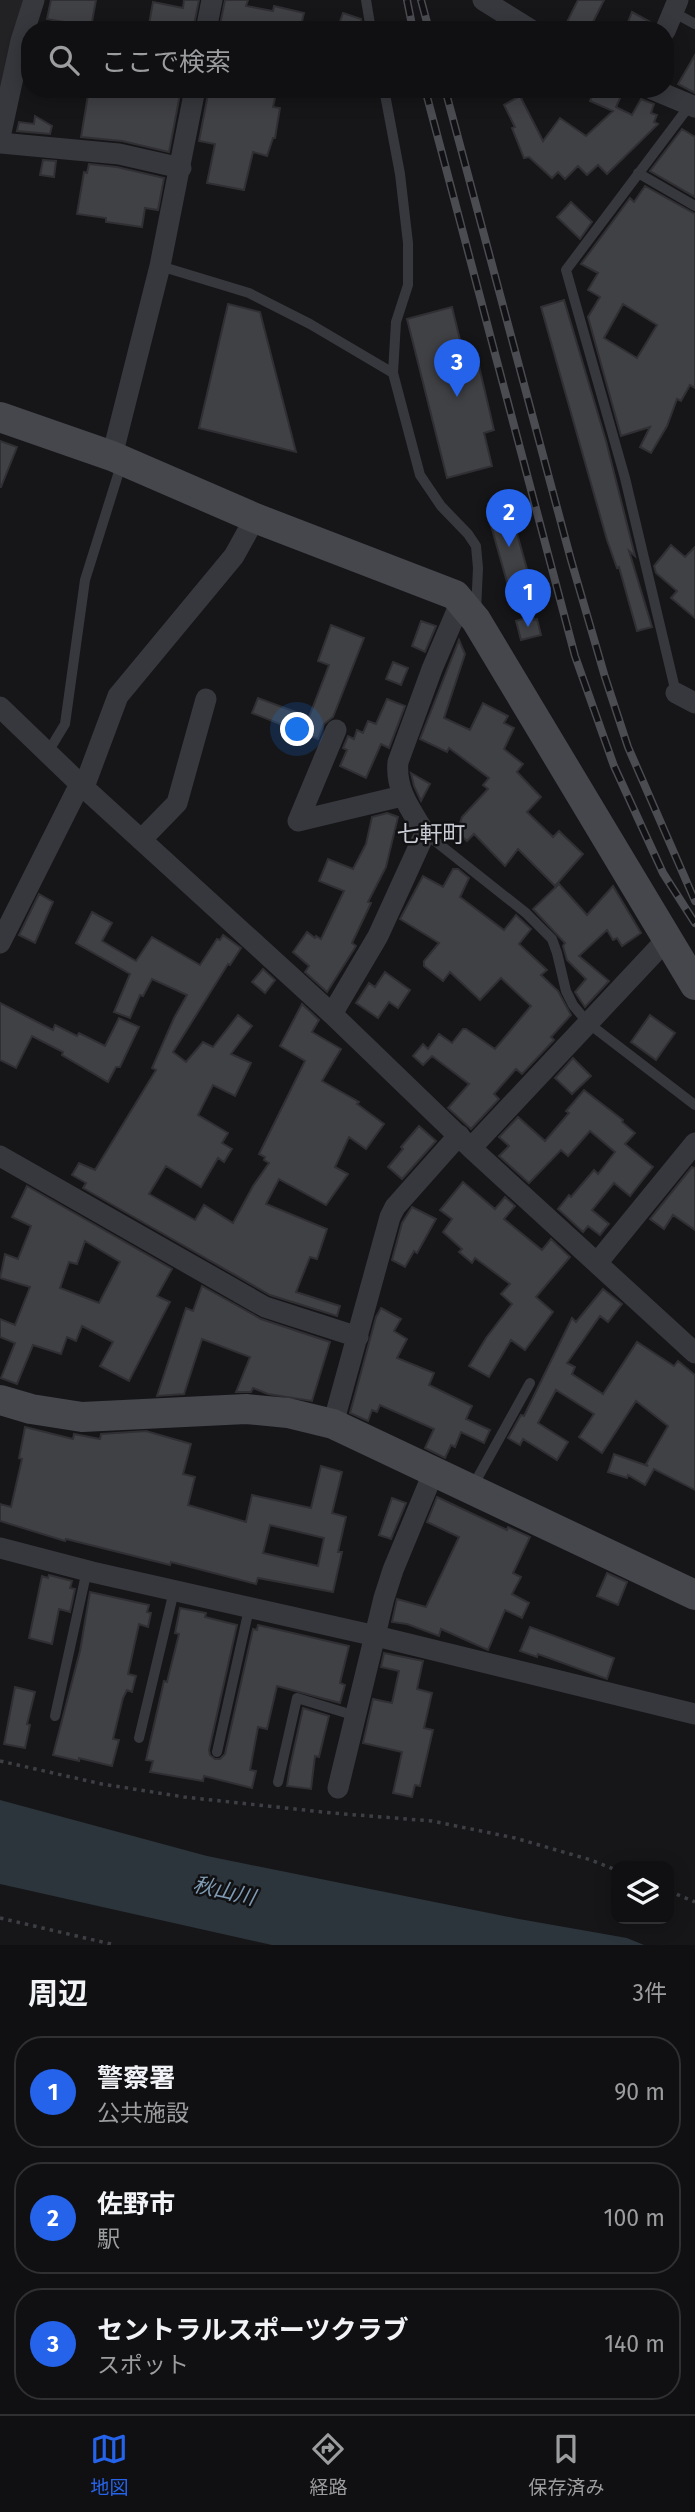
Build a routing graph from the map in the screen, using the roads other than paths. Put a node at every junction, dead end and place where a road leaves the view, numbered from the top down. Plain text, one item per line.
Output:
1 (34, 0) edge
2 (212, 0) edge
3 (366, 0) edge
4 (483, 0) edge
5 (670, 11) edge
6 (27, 21) edge
7 (208, 21) edge
8 (370, 21) edge
9 (517, 21) edge
10 (695, 24) edge
11 (21, 41) edge
12 (193, 98) edge
13 (386, 98) edge
14 (674, 98) edge
15 (693, 106) edge
16 (0, 137) edge
17 (0, 143) edge
18 (181, 168) junction
19 (638, 173) junction
20 (695, 206) edge
21 (160, 265) junction
22 (393, 373) junction
23 (0, 417) edge
24 (117, 458) junction
25 (255, 518) junction
26 (468, 610) junction
27 (685, 698) edge
28 (206, 699) dead end
29 (0, 707) edge
30 (336, 730) dead end
31 (48, 752) junction
32 (82, 786) junction
33 (402, 796) junction
34 (425, 833) junction
35 (141, 840) junction
36 (667, 939) junction
37 (0, 943) edge
38 (695, 985) edge
39 (332, 1014) junction
40 (588, 1023) junction
41 (695, 1105) edge
42 (465, 1142) junction
43 (695, 1143) edge
44 (0, 1156) edge
45 (597, 1263) junction
46 (358, 1337) junction
47 (695, 1353) edge
48 (530, 1383) dead end
49 (0, 1400) edge
50 (333, 1424) junction
51 (434, 1471) junction
52 (471, 1489) junction
53 (0, 1548) edge
54 (87, 1570) junction
55 (174, 1591) junction
56 (695, 1595) edge
57 (249, 1609) junction
58 (376, 1636) junction
59 (695, 1714) edge
60 (55, 1716) dead end
61 (356, 1716) junction
62 (139, 1738) dead end
63 (217, 1752) dead end
64 (278, 1782) dead end
65 (338, 1788) dead end

1 - 6 street
2 - 7 street
3 - 8 lane
4 - 9 street
5 - 10 lane
11 - 16 street
12 - 18 street
13 - 22 lane
14 - 15 street
15 - 19 lane
17 - 18 street
18 - 21 street
19 - 20 lane
19 - 27 lane
21 - 22 lane
21 - 24 street
22 - 26 lane
23 - 24 street
24 - 25 street
24 - 31 lane
25 - 26 street
25 - 32 street
26 - 33 street
26 - 36 street
28 - 35 street
29 - 31 street
30 - 33 street
31 - 32 street
32 - 35 street
32 - 37 street
33 - 34 street
34 - 39 street
34 - 40 lane
35 - 39 street
36 - 38 street
36 - 40 street
39 - 42 street
40 - 41 lane
40 - 42 street
42 - 45 street
42 - 46 street
43 - 45 street
44 - 46 street
45 - 47 street
46 - 50 street
48 - 52 lane
49 - 50 street
50 - 51 street
51 - 52 street
51 - 58 street
52 - 56 street
53 - 54 street
54 - 55 street
54 - 60 lane
55 - 57 street
55 - 62 lane
57 - 58 street
57 - 63 lane
58 - 59 street
58 - 61 street
61 - 64 lane
61 - 65 street

